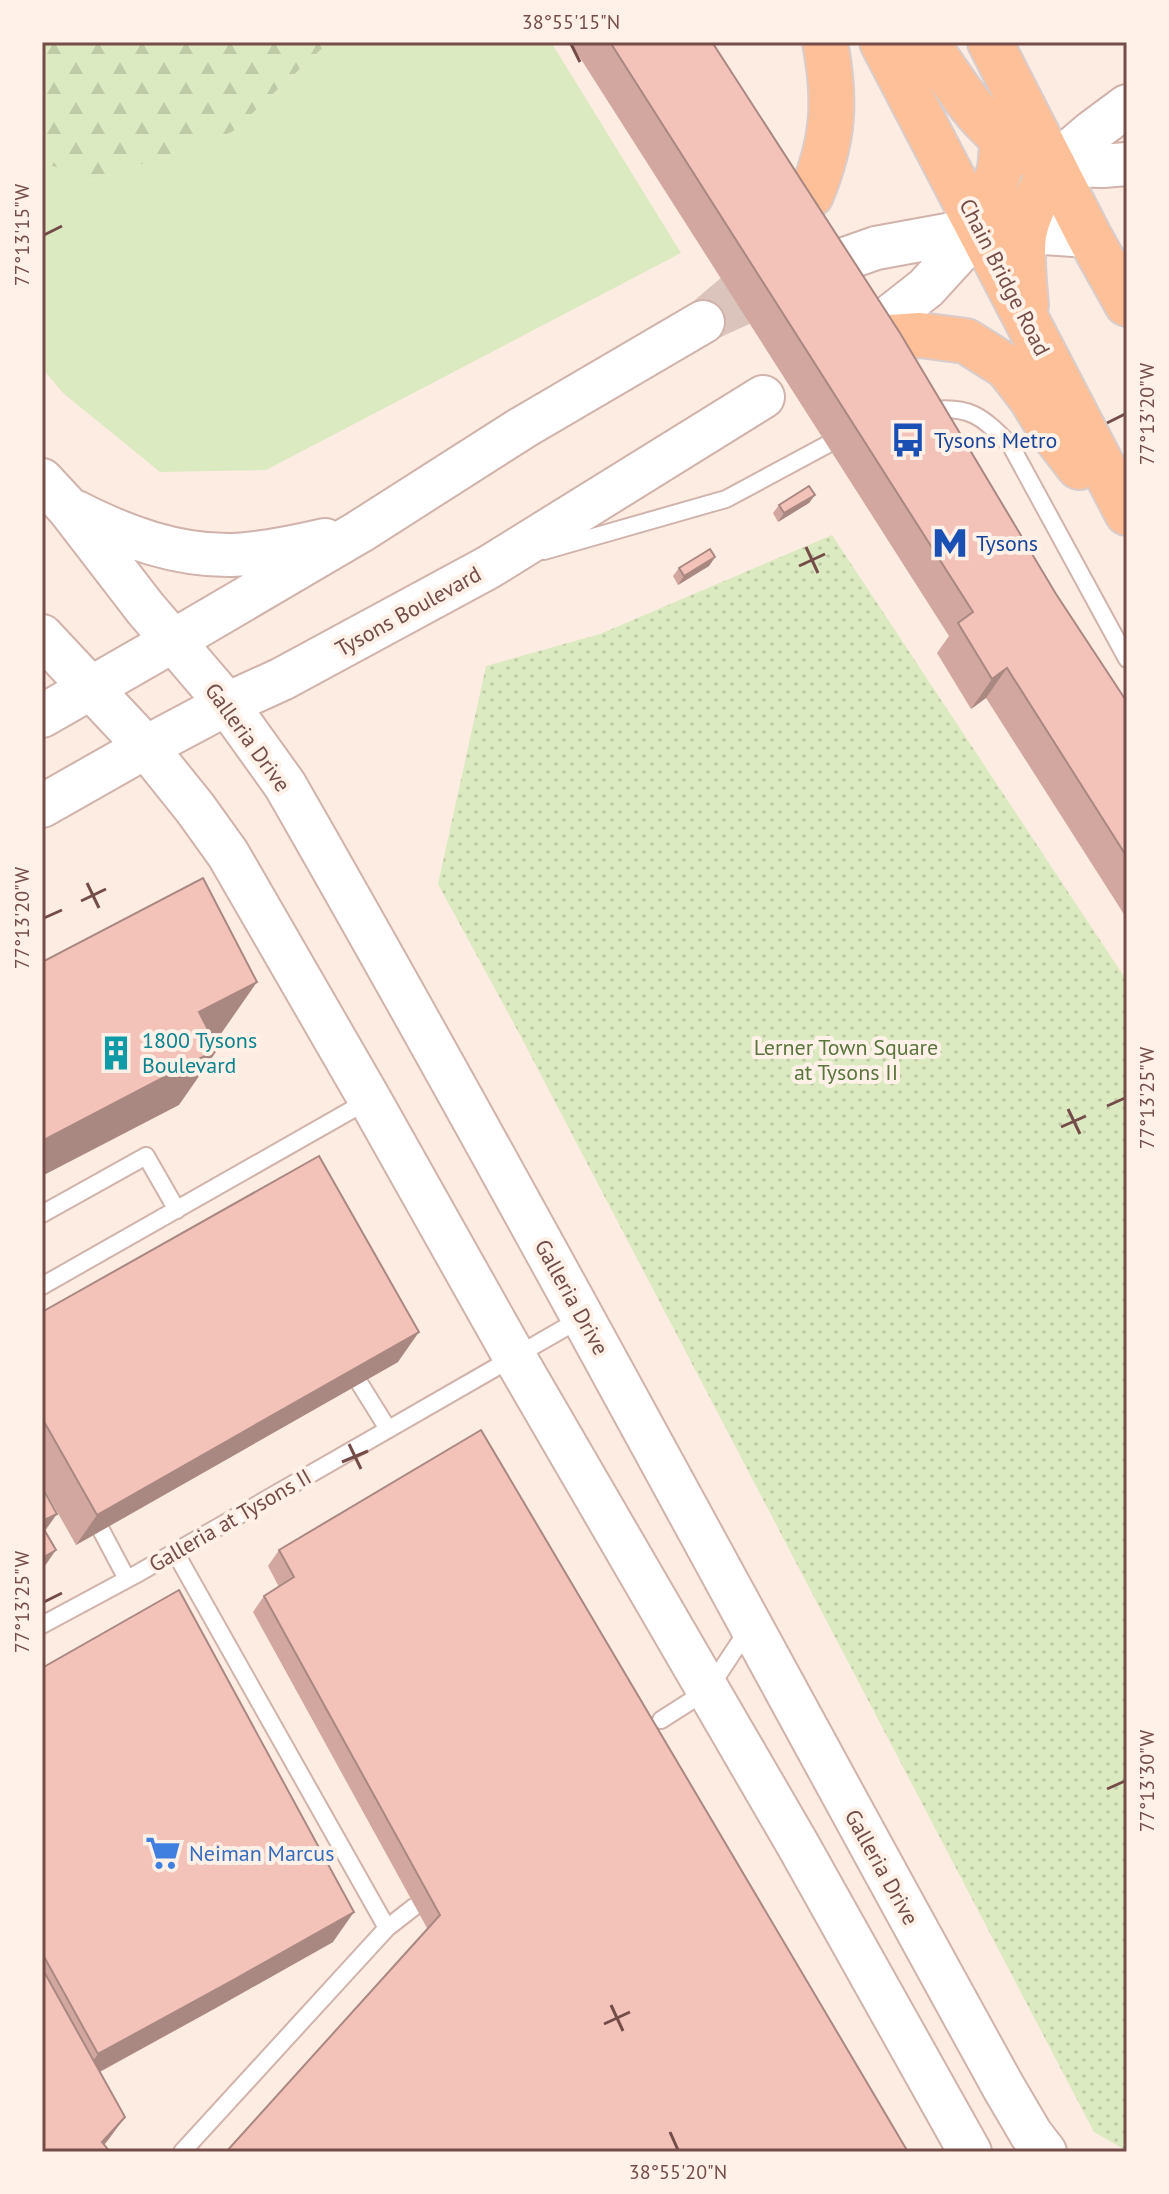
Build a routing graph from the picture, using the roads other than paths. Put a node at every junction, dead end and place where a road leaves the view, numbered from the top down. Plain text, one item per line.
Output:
1 (825, 42) edge
2 (882, 42) edge
3 (926, 42) edge
4 (993, 49) edge
5 (1127, 106) edge
6 (1002, 138) junction
7 (1127, 164) edge
8 (1053, 165) junction
9 (811, 195) edge
10 (980, 229) junction
11 (1025, 231) junction
12 (1089, 236) junction
13 (822, 267) tunnel mouth
14 (1127, 304) edge
15 (1027, 320) junction
16 (703, 322) dead end
17 (861, 339) joint
18 (763, 397) dead end
19 (914, 414) edge
20 (860, 430) edge
21 (55, 494) edge
22 (1127, 513) edge
23 (359, 532) junction
24 (1127, 541) edge
25 (489, 567) junction
26 (42, 636) edge
27 (173, 641) junction
28 (1127, 659) edge
29 (90, 689) junction
30 (227, 704) junction
31 (42, 716) edge
32 (146, 747) junction
33 (42, 806) edge
34 (370, 1100) junction
35 (177, 1210) junction
36 (42, 1214) edge
37 (42, 1286) edge
38 (584, 1317) junction
39 (514, 1356) junction
40 (360, 1384) edge
41 (388, 1429) junction
42 (101, 1530) edge
43 (175, 1552) junction
44 (127, 1579) junction
45 (42, 1625) edge
46 (750, 1626) junction
47 (708, 1690) junction
48 (661, 1720) dead end
49 (414, 1907) dead end
50 (387, 1928) junction
51 (182, 2152) edge
52 (970, 2152) edge
53 (1045, 2152) edge

1 - 9 main road
2 - 10 main road, Chain Bridge Road
3 - 6 main road
4 - 6 main road
4 - 8 main road
5 - 8 street
6 - 8 main road
6 - 10 main road
7 - 8 street
8 - 11 main road
8 - 12 main road
10 - 11 street
10 - 13 street
10 - 15 main road, Chain Bridge Road
10 - 17 street
11 - 12 street
11 - 15 main road
12 - 14 main road
15 - 22 main road, Chain Bridge Road
16 - 23 street
17 - 24 main road
18 - 25 street, Tysons Boulevard
19 - 28 lane
20 - 25 lane
21 - 23 street
21 - 27 street, Galleria Drive
23 - 27 street
25 - 30 street, Tysons Boulevard
26 - 29 street
27 - 29 street
27 - 30 street, Galleria Drive
29 - 31 street
29 - 32 street
30 - 32 street, Tysons Boulevard
30 - 38 street, Galleria Drive
32 - 33 street, Tysons Boulevard
32 - 34 street
34 - 35 lane
34 - 39 street
35 - 36 lane
35 - 37 lane
38 - 39 lane, Galleria at Tysons II
38 - 46 street, Galleria Drive
39 - 41 lane, Galleria at Tysons II
39 - 47 street
40 - 41 lane
41 - 43 lane, Galleria at Tysons II
42 - 44 lane
43 - 44 lane, Galleria at Tysons II
43 - 50 lane
44 - 45 lane, Galleria at Tysons II
46 - 47 lane
46 - 53 street, Galleria Drive
47 - 48 lane
47 - 52 street
49 - 50 lane
50 - 51 lane

